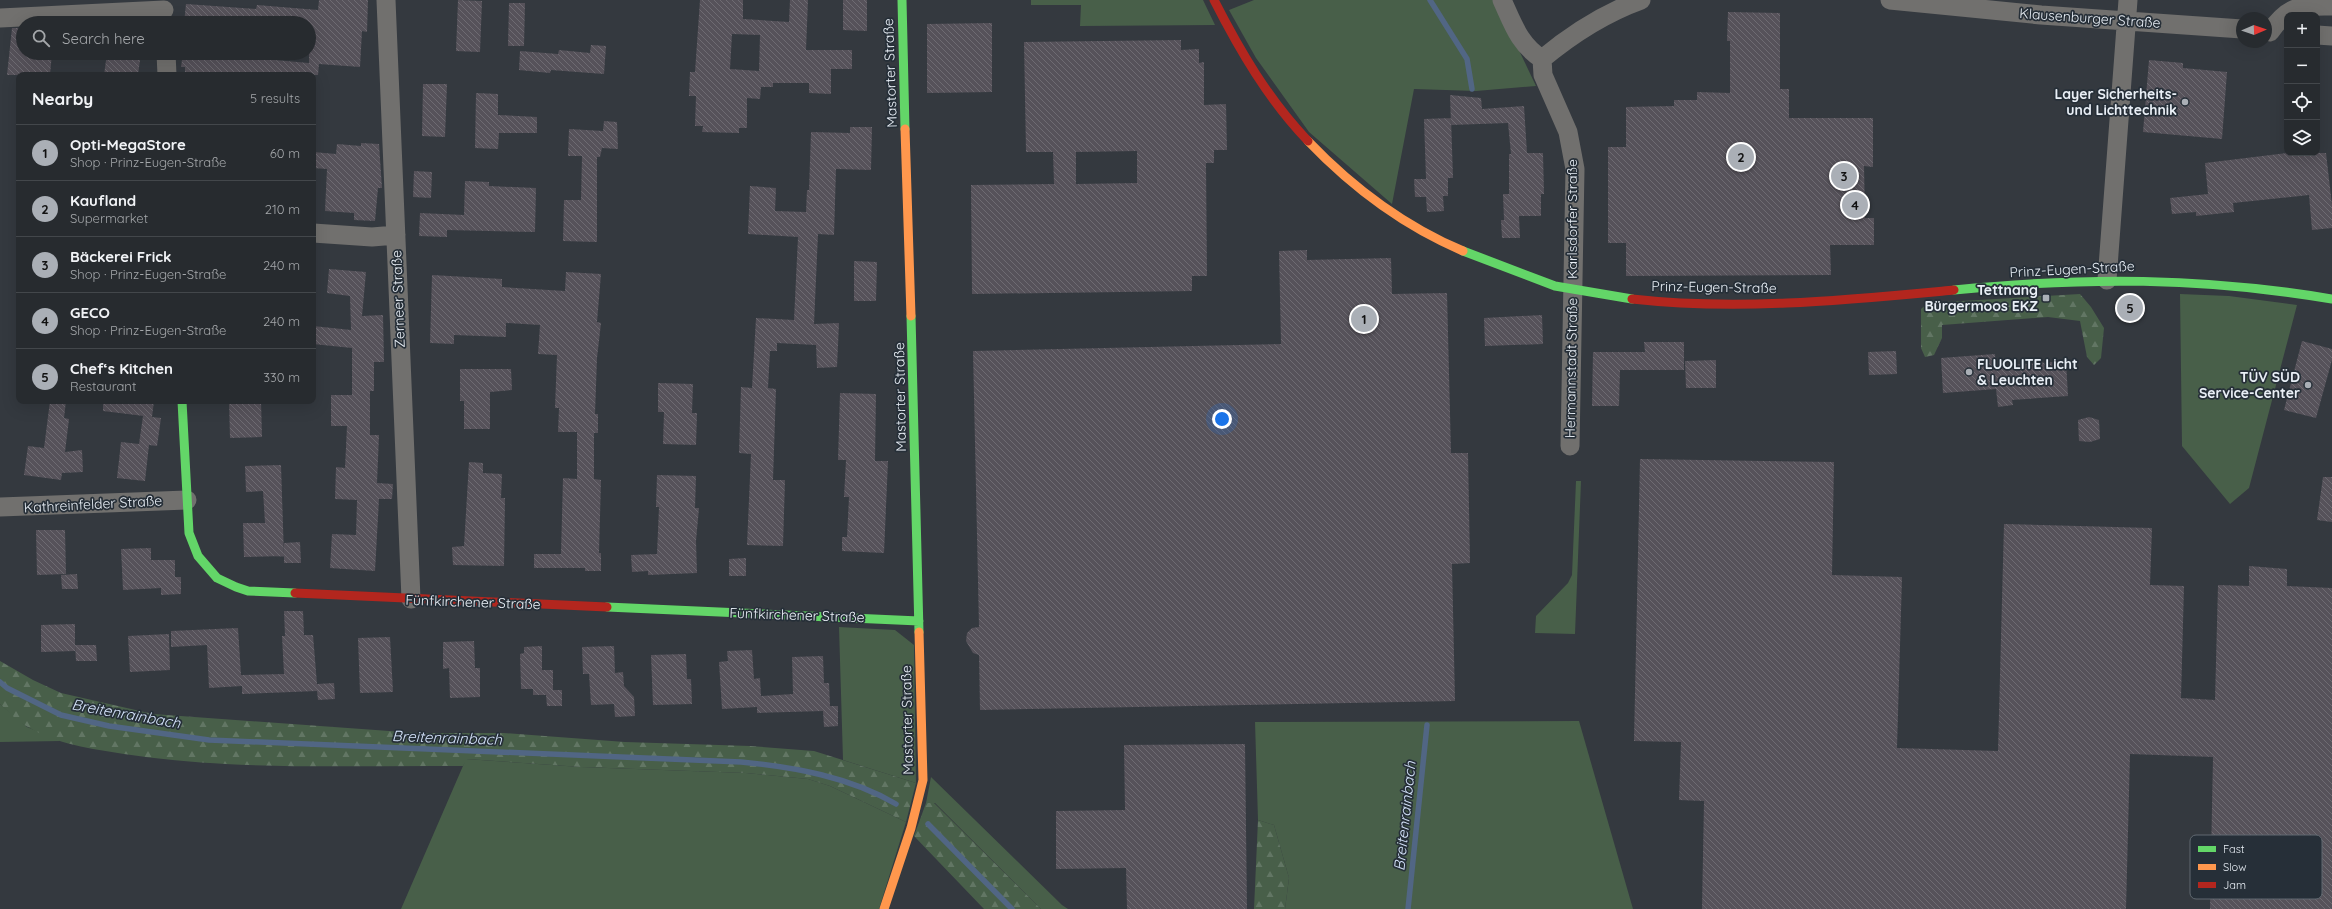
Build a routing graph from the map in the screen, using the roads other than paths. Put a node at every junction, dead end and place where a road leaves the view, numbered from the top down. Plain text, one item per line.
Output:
1 (386, 0) edge
2 (902, 0) edge
3 (1214, 0) edge
4 (1502, 0) edge
5 (1641, 0) edge
6 (1890, 0) edge
7 (2128, 0) edge
8 (2332, 6) edge
9 (164, 11) edge
10 (47, 16) edge
11 (16, 17) edge
12 (0, 18) edge
13 (2126, 21) junction
14 (2236, 30) edge
15 (2274, 32) edge
16 (2320, 35) edge
17 (2332, 36) edge
18 (1542, 58) junction
19 (166, 60) edge
20 (167, 72) edge
21 (316, 233) edge
22 (396, 235) junction
23 (2107, 280) junction
24 (1572, 291) junction
25 (2332, 299) edge
26 (182, 404) edge
27 (1570, 446) dead end
28 (187, 500) junction
29 (0, 507) edge
30 (411, 599) junction
31 (919, 621) junction
32 (884, 909) edge

1 - 22 street, Zerneer Straße
2 - 31 street, Mastorter Straße
3 - 24 street, Prinz-Eugen-Straße
4 - 18 street
5 - 18 street
6 - 13 street, Klausenburger Straße
7 - 13 street
8 - 15 street
9 - 10 street
11 - 12 street
13 - 14 street, Klausenburger Straße
13 - 23 street
16 - 17 street
18 - 24 street, Karlsdorfer Straße
19 - 20 street
21 - 22 street
22 - 30 street, Zerneer Straße
23 - 24 street, Prinz-Eugen-Straße
23 - 25 street, Prinz-Eugen-Straße
24 - 27 street, Hermannstadt Straße
26 - 28 street, Fünfkirchener Straße
28 - 29 street, Kathreinfelder Straße
28 - 30 street, Fünfkirchener Straße
30 - 31 street, Fünfkirchener Straße
31 - 32 street, Mastorter Straße

